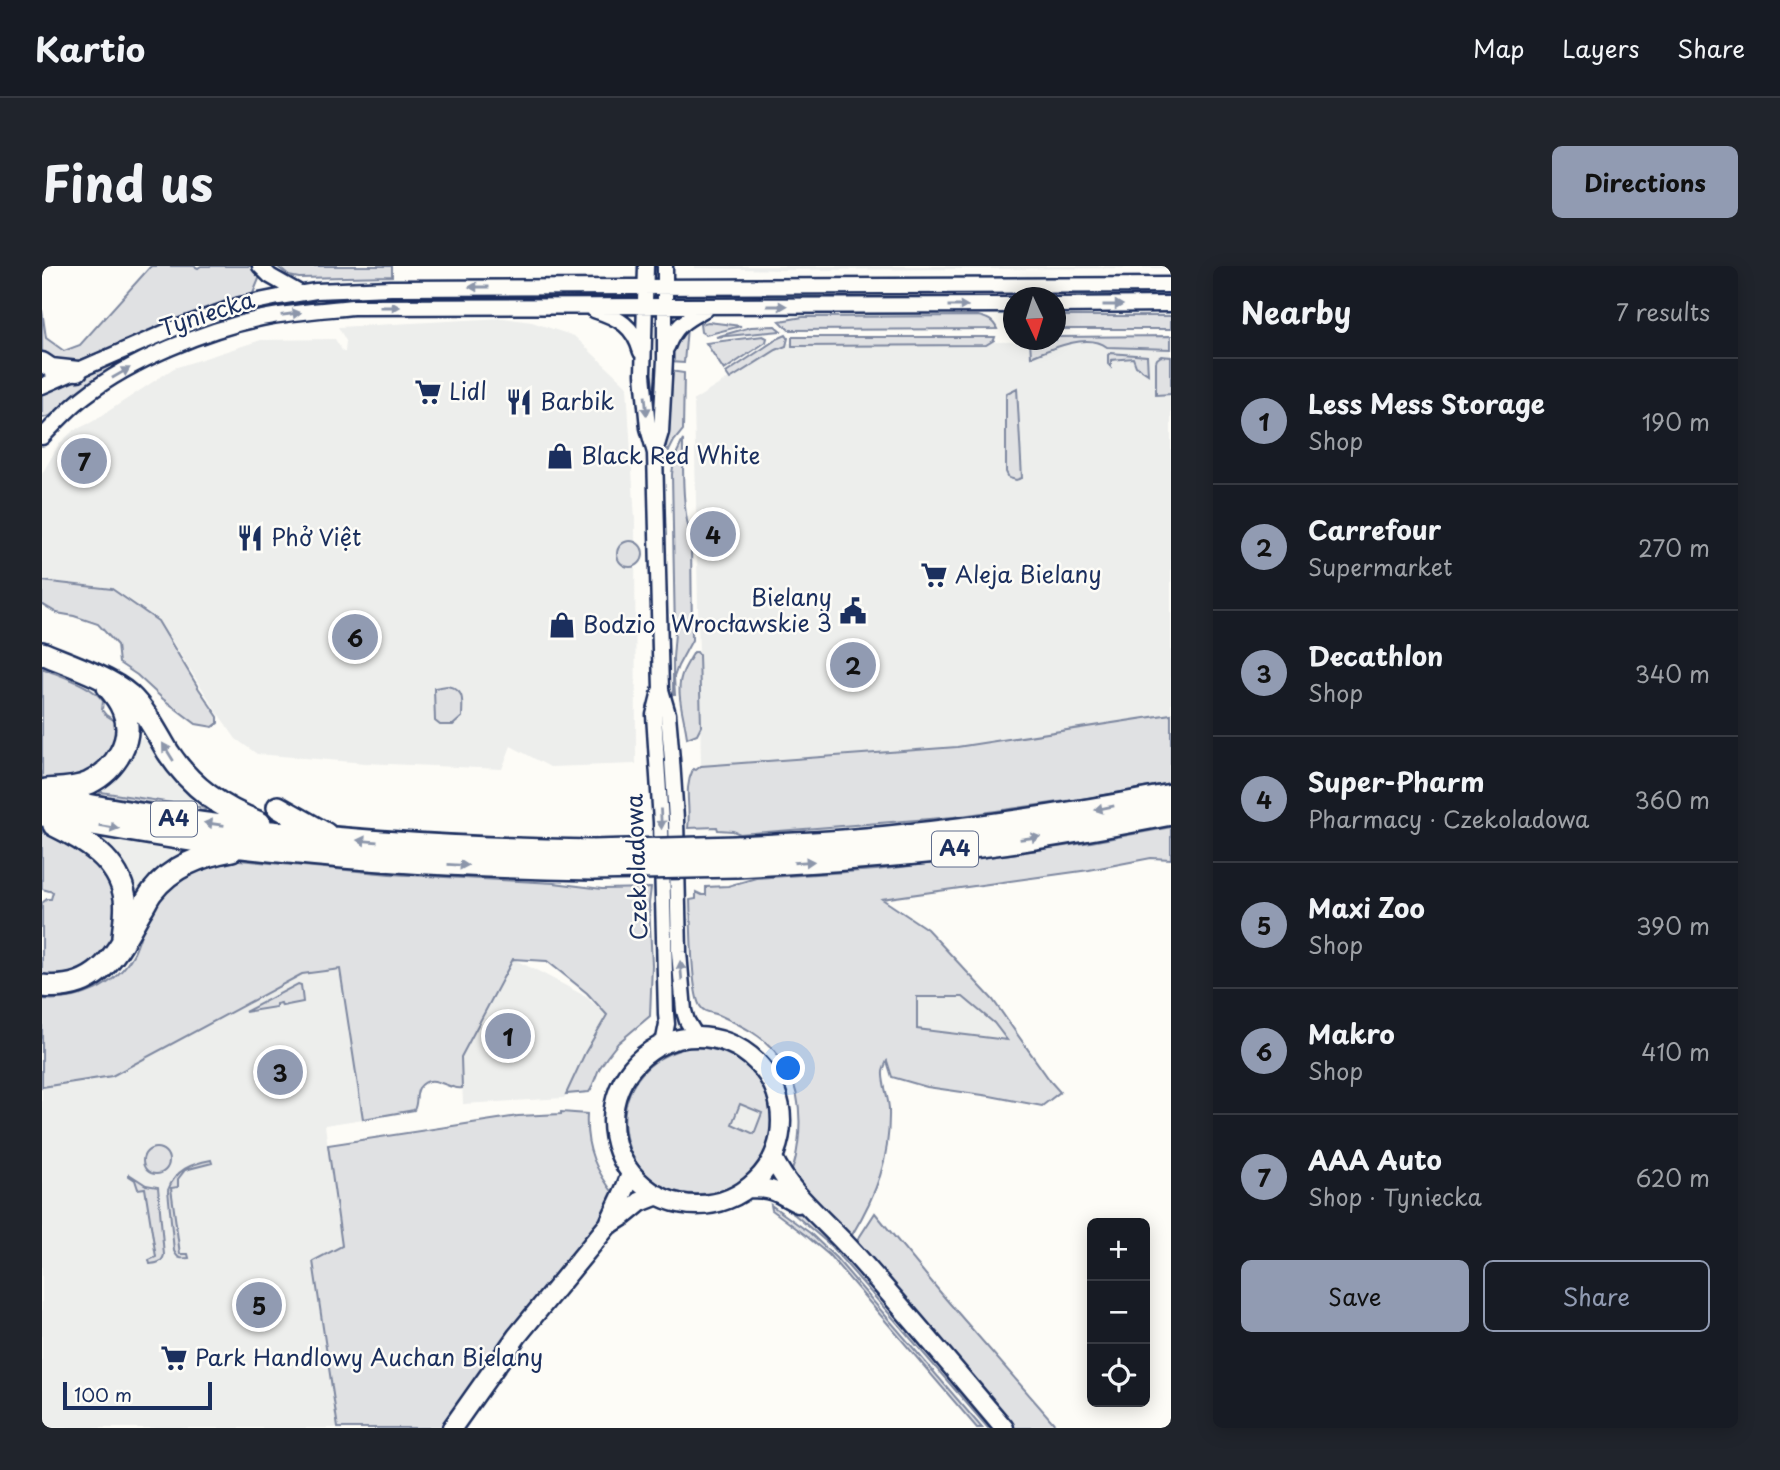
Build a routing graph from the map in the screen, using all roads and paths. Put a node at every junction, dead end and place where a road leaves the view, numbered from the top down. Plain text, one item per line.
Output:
1 (646, 266) edge
2 (665, 266) edge
3 (265, 271) edge
4 (1171, 285) edge
5 (645, 286) junction
6 (665, 286) junction
7 (300, 293) junction
8 (267, 299) junction
9 (1171, 304) edge
10 (1003, 305) edge
11 (1066, 305) edge
12 (582, 307) junction
13 (645, 307) junction
14 (665, 307) junction
15 (709, 307) junction
16 (643, 359) junction
17 (665, 359) junction
18 (42, 362) edge
19 (78, 371) junction
20 (42, 386) edge
21 (67, 410) junction
22 (42, 422) edge
23 (42, 437) edge
24 (655, 453) junction
25 (42, 653) edge
26 (93, 675) junction
27 (661, 690) junction
28 (42, 790) edge
29 (1171, 795) edge
30 (42, 796) edge
31 (278, 807) dead end
32 (1171, 814) edge
33 (42, 818) edge
34 (307, 835) junction
35 (334, 838) junction
36 (248, 847) junction
37 (736, 857) junction
38 (593, 860) junction
39 (123, 940) junction
40 (42, 986) edge
41 (696, 1036) junction
42 (663, 1044) junction
43 (773, 1158) junction
44 (631, 1173) junction
45 (749, 1188) junction
46 (658, 1195) junction
47 (807, 1207) junction
48 (609, 1224) junction
49 (452, 1428) edge
50 (1004, 1428) edge

1 - 5 street, Czekoladowa
2 - 6 street, Czekoladowa
3 - 7 street
3 - 8 street
4 - 6 street
5 - 6 street
5 -> 7 street, Tyniecka
5 - 13 street, Czekoladowa
6 - 14 street, Czekoladowa
7 - 8 street, Tyniecka
8 - 19 street, Tyniecka
11 -> 9 street
15 -> 10 street
12 - 13 street, Tyniecka
12 - 16 street
21 -> 12 street, Tyniecka
13 - 14 street, Tyniecka
13 - 16 street, Czekoladowa
14 - 15 street
14 - 17 street, Czekoladowa
15 - 17 street
16 -> 24 street, Czekoladowa
17 - 24 street, Czekoladowa
18 - 19 main road
19 - 20 street, Tyniecka
21 - 22 street
21 - 23 street, Tyniecka
24 - 27 street, Czekoladowa
25 - 26 highway
26 - 28 highway
34 -> 26 highway
41 -> 27 street, Czekoladowa
27 -> 42 street, Czekoladowa
29 -> 37 highway, A4
34 -> 30 highway, A4
31 - 35 highway
37 -> 32 highway, A4
33 -> 36 highway
33 - 39 highway
34 - 35 highway, A4
38 -> 35 highway, A4
36 -> 38 highway, A4
36 - 39 highway
37 - 38 highway, A4, bridge
39 - 40 highway
41 - 42 main road
41 - 43 main road
42 - 44 main road
43 - 45 main road
43 - 47 main road
44 - 46 main road
44 - 48 main road
45 - 46 main road
45 - 47 main road
46 - 48 main road
47 - 50 main road
48 - 49 main road

